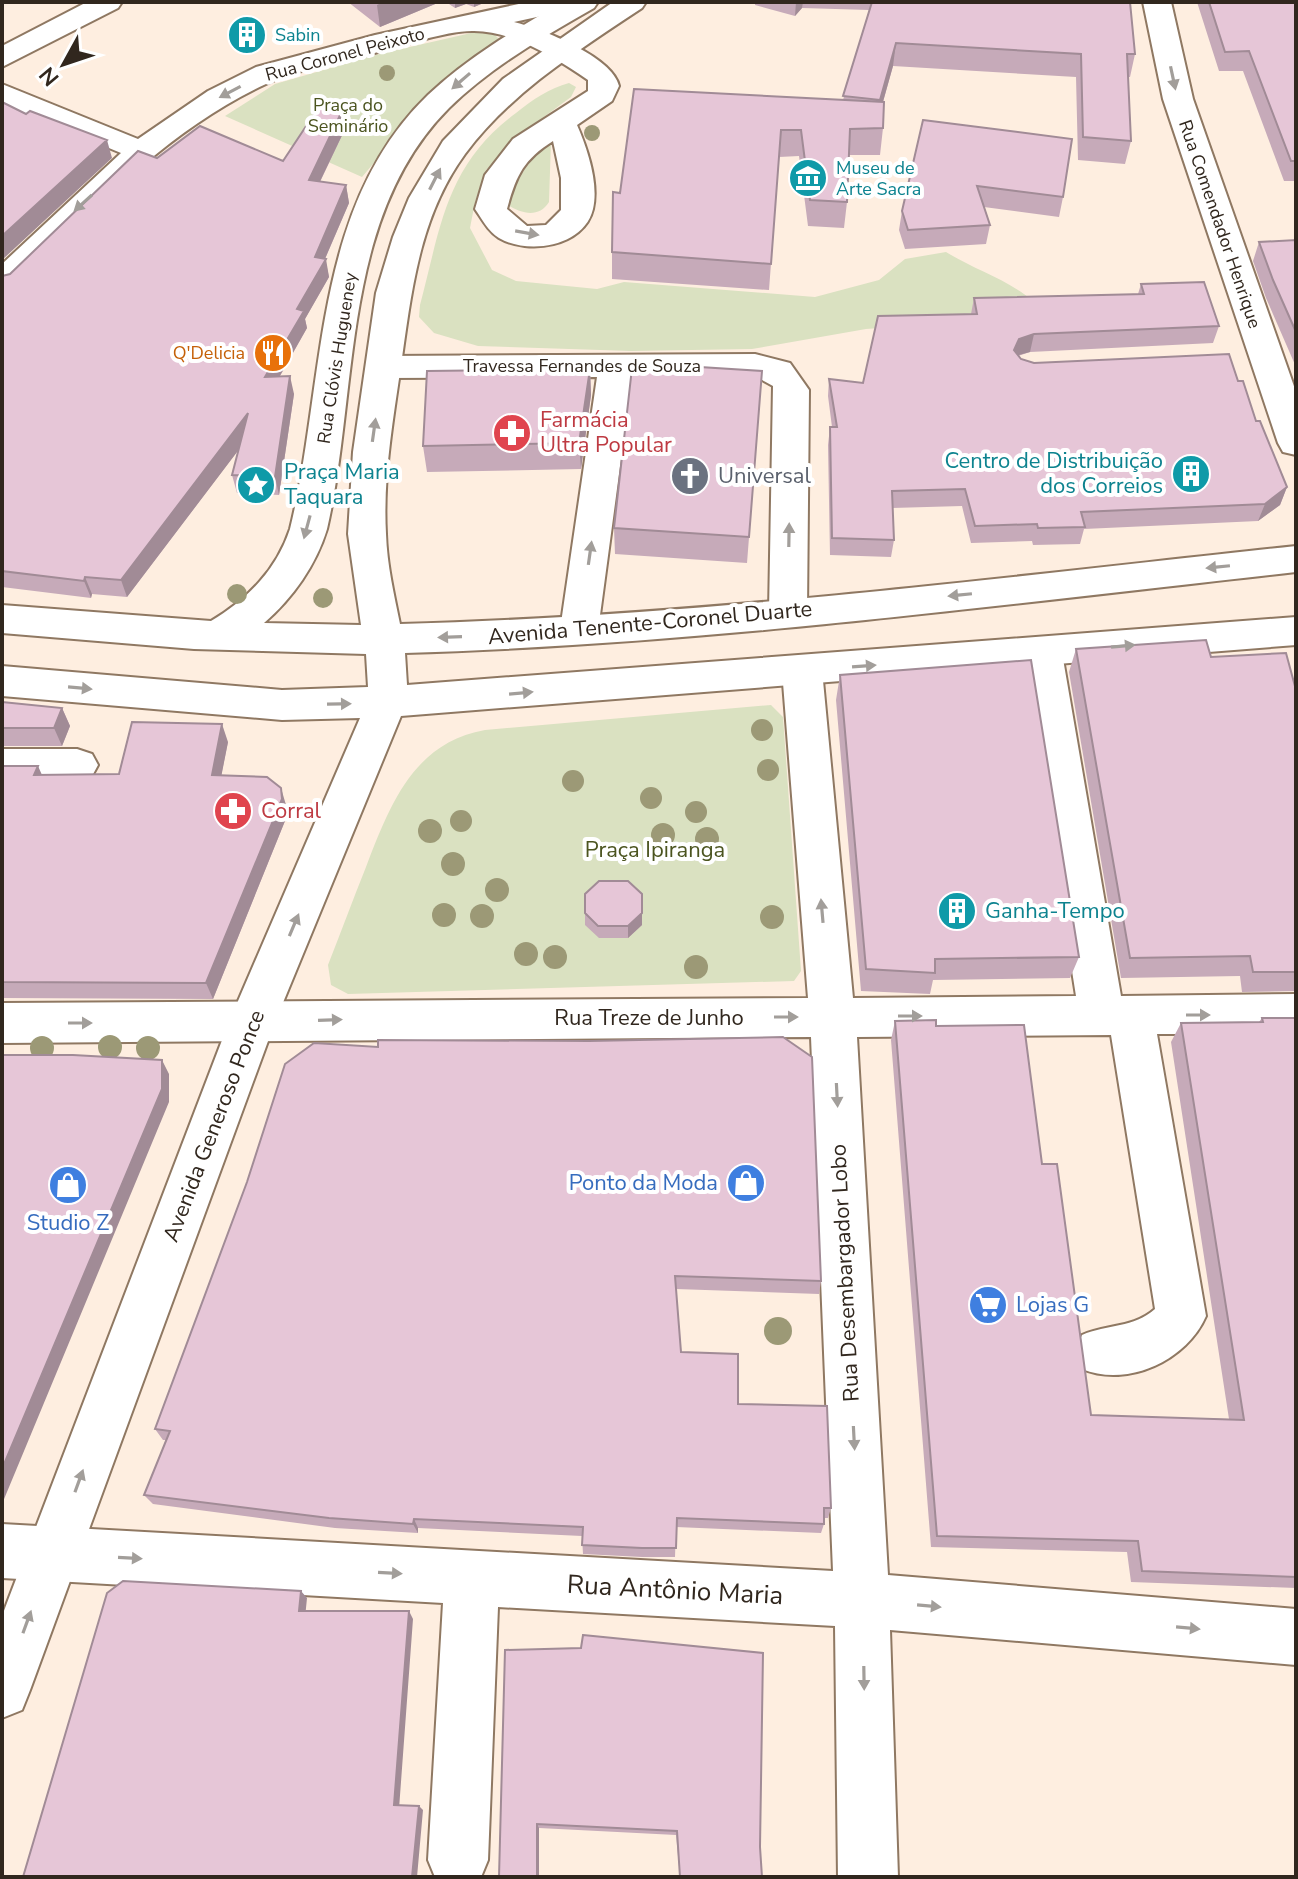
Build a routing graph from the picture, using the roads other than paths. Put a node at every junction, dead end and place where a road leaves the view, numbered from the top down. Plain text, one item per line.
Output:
1 (108, 2) edge
2 (568, 2) edge
3 (584, 2) edge
4 (632, 2) edge
5 (1157, 2) edge
6 (465, 24) junction
7 (525, 36) junction
8 (8, 47) edge
9 (557, 51) junction
10 (2, 93) edge
11 (561, 123) dead end
12 (141, 151) junction
13 (2, 283) edge
14 (616, 366) junction
15 (384, 367) junction
16 (1296, 443) edge
17 (1296, 559) edge
18 (788, 613) junction
19 (2, 619) edge
20 (579, 630) junction
21 (1296, 631) edge
22 (220, 634) junction
23 (384, 639) junction
24 (1042, 653) junction
25 (802, 670) junction
26 (2, 681) edge
27 (387, 702) junction
28 (2, 765) edge
29 (77, 765) dead end
30 (1296, 1014) edge
31 (1116, 1015) junction
32 (832, 1017) junction
33 (252, 1022) junction
34 (2, 1023) edge
35 (1100, 1352) dead end
36 (27, 1552) edge
37 (472, 1578) junction
38 (862, 1600) junction
39 (1296, 1637) edge
40 (2, 1690) edge
41 (458, 1860) dead end
42 (868, 1877) edge

1 - 8 street
2 - 6 street, Rua Coronel Peixoto
3 - 7 street, Rua Clóvis Hugueney
4 - 9 street
5 -> 16 street, Rua Comendador Henrique
6 - 7 street
6 -> 12 street, Rua Coronel Peixoto
7 - 9 street
7 -> 22 street, Rua Clóvis Hugueney
9 - 11 street
15 -> 9 street
10 - 12 street
12 -> 13 street, Rua Coronel Peixoto
14 - 15 street, Travessa Fernandes de Souza
18 -> 14 street, Travessa Fernandes de Souza
20 -> 14 street
23 -> 15 street
17 -> 18 street, Avenida Tenente-Coronel Duarte
18 - 20 street, Avenida Tenente-Coronel Duarte
19 - 22 street, Avenida Tenente-Coronel Duarte
20 -> 23 street, Avenida Tenente-Coronel Duarte
24 -> 21 street
22 - 23 street, Avenida Tenente-Coronel Duarte
23 - 27 street
25 -> 24 street
24 - 31 street
27 -> 25 street
32 -> 25 street, Rua Desembargador Lobo
26 -> 27 street
33 -> 27 street, Avenida Generoso Ponce
28 - 29 street
31 -> 30 street, Rua Treze de Junho
32 -> 31 street, Rua Treze de Junho
31 - 35 street
33 -> 32 street, Rua Treze de Junho
32 -> 38 street, Rua Desembargador Lobo
34 -> 33 street, Rua Treze de Junho
36 -> 33 street, Avenida Generoso Ponce
36 -> 37 street, Rua Antônio Maria
40 -> 36 street, Avenida Generoso Ponce
37 - 38 street, Rua Antônio Maria
37 - 41 street
38 -> 39 street, Rua Antônio Maria
38 -> 42 street, Rua Desembargador Lobo

